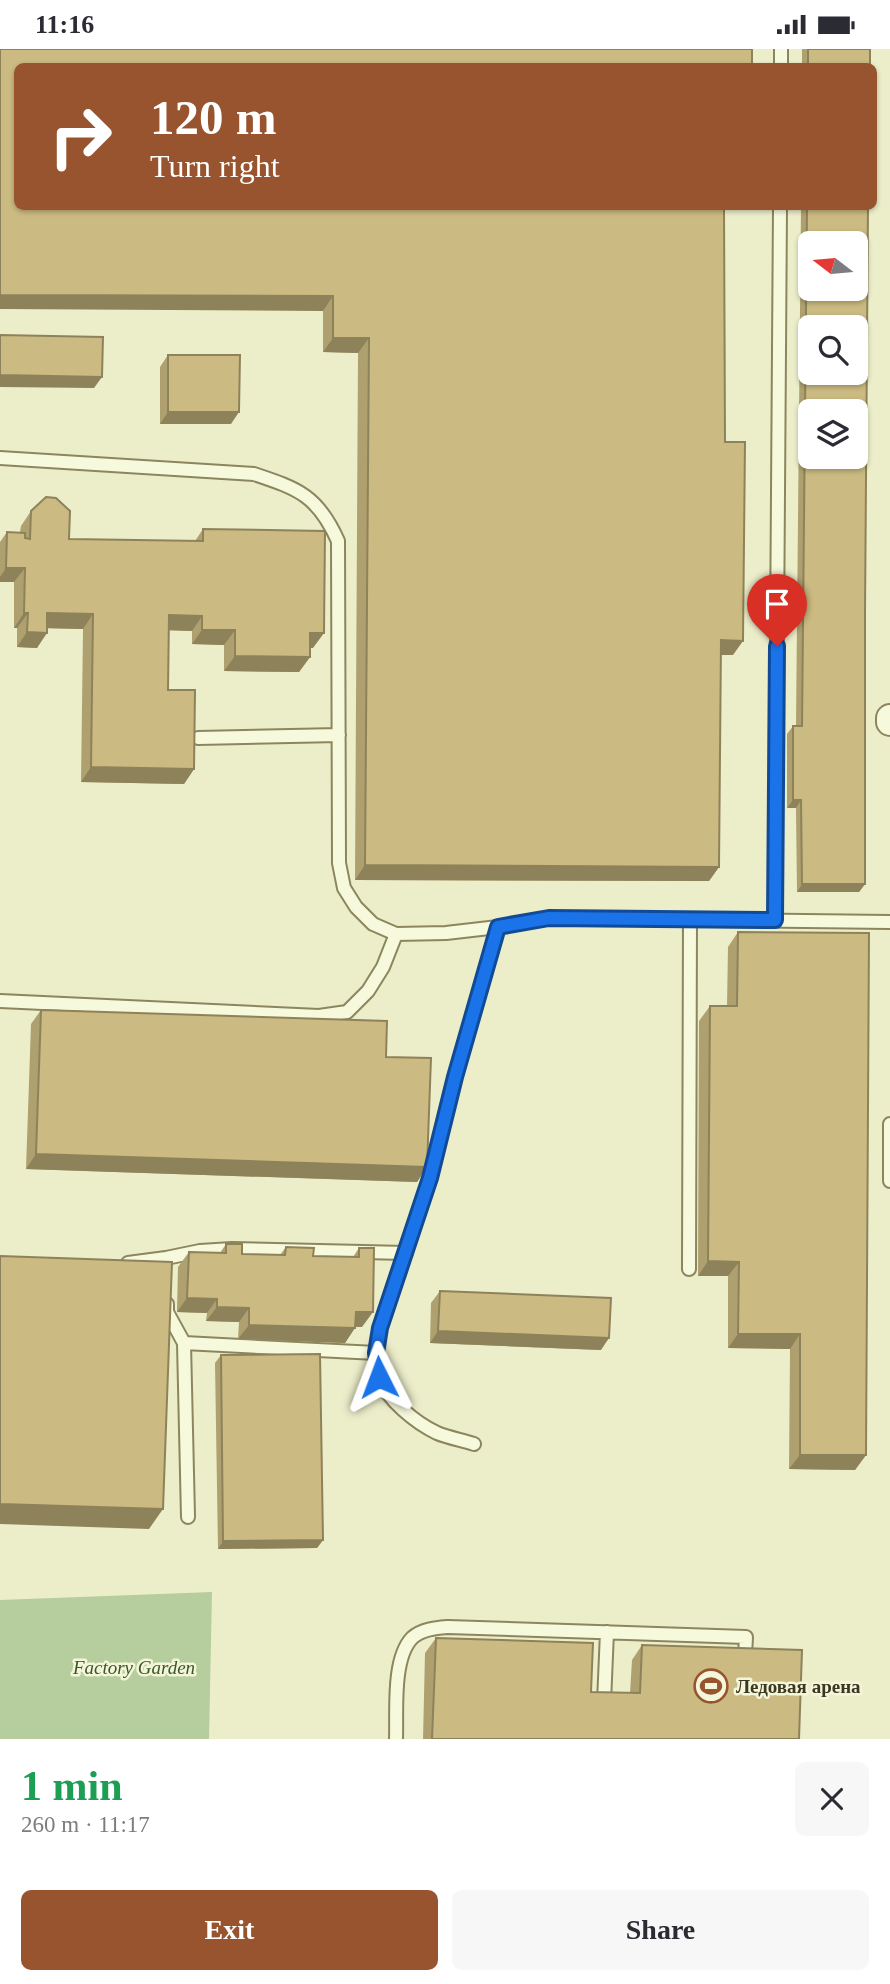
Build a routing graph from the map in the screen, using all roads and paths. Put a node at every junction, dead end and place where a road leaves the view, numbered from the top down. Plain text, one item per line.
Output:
1 (780, 210) edge
2 (0, 458) edge
3 (339, 735) junction
4 (198, 738) edge
5 (690, 919) junction
6 (775, 920) junction
7 (890, 922) edge
8 (498, 927) junction
9 (396, 934) junction
10 (0, 1001) edge
11 (890, 1124) edge
12 (890, 1181) edge
13 (406, 1253) junction
14 (109, 1266) edge
15 (689, 1269) dead end
16 (167, 1272) junction
17 (184, 1343) junction
18 (376, 1353) junction
19 (474, 1444) dead end
20 (188, 1517) dead end
21 (607, 1632) junction
22 (745, 1655) edge
23 (604, 1702) edge
24 (396, 1739) edge

1 - 6 lane
2 - 3 lane
3 - 4 lane
3 - 9 lane
5 - 6 lane
5 - 8 lane
5 - 15 lane
6 - 7 lane
8 - 9 lane
8 - 13 lane
9 - 10 lane
11 - 12 lane
13 - 16 lane
13 - 18 lane
14 - 16 lane
16 - 17 lane
17 - 18 lane
17 - 20 lane
18 - 19 lane
21 - 22 lane
21 - 23 lane
21 - 24 lane

